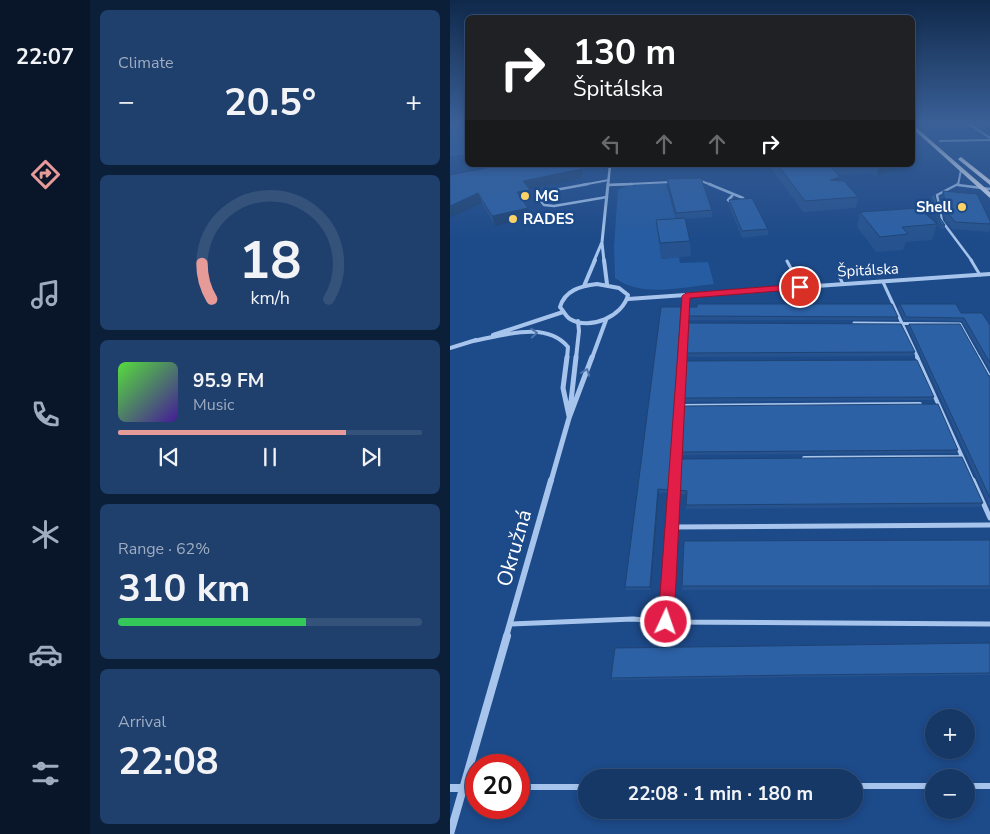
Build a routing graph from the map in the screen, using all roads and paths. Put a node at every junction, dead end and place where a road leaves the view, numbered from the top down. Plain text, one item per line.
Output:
1 (953, 163) edge
2 (966, 163) edge
3 (610, 167) edge
4 (961, 170) junction
5 (609, 180) junction
6 (698, 180) edge
7 (678, 181) edge
8 (990, 183) edge
9 (958, 185) junction
10 (608, 186) junction
11 (980, 187) junction
12 (990, 189) edge
13 (732, 196) junction
14 (990, 196) edge
15 (607, 197) junction
16 (602, 242) junction
17 (787, 261) dead end
18 (838, 274) dead end
19 (990, 274) edge
20 (980, 275) junction
21 (883, 282) junction
22 (607, 284) junction
23 (843, 284) junction
24 (584, 286) junction
25 (800, 287) junction
26 (686, 296) junction
27 (628, 300) junction
28 (563, 312) junction
29 (606, 320) junction
30 (578, 321) junction
31 (852, 323) edge
32 (902, 323) junction
33 (473, 341) junction
34 (450, 348) edge
35 (909, 360) edge
36 (919, 360) junction
37 (682, 361) junction
38 (692, 361) edge
39 (990, 378) edge
40 (938, 404) junction
41 (679, 406) junction
42 (569, 418) junction
43 (962, 457) junction
44 (795, 458) edge
45 (677, 459) junction
46 (687, 459) edge
47 (990, 518) edge
48 (990, 525) edge
49 (671, 527) junction
50 (666, 622) junction
51 (511, 624) junction
52 (990, 624) edge
53 (863, 786) edge
54 (925, 786) edge
55 (975, 786) edge
56 (990, 786) edge
57 (530, 787) edge
58 (578, 787) edge
59 (450, 788) edge
60 (463, 788) junction
61 (450, 834) edge

1 - 4 main road
2 - 8 main road
3 - 5 street
4 - 9 lane
4 - 11 main road
5 - 10 street
5 - 15 lane
6 - 13 lane
7 - 10 lane
9 - 11 lane
9 - 20 lane
10 - 15 street
11 - 12 lane
11 - 14 main road
13 - 13 lane
15 - 16 street
16 - 22 street
16 - 24 street
17 - 25 lane
18 - 23 lane
19 - 20 street, Špitálska
20 - 21 street, Špitálska
21 - 23 street, Špitálska
21 - 32 lane
22 - 24 street
22 - 27 street
23 - 25 street, Špitálska
24 - 28 street
25 - 26 street, Špitálska
26 - 27 street, Špitálska
26 - 37 lane
27 - 29 street
28 - 30 street
28 - 33 street
29 - 30 street
42 -> 29 street, Okružná
30 - 42 street
31 - 32 lane
32 - 36 lane
32 - 39 lane
33 - 34 street
33 -> 42 street
35 - 36 lane
36 - 40 lane
37 - 38 lane
37 - 41 lane
40 - 41 lane
40 - 43 lane
41 - 45 lane
42 - 51 street, Okružná
43 - 44 lane
43 - 47 lane
45 - 46 lane
45 - 49 lane
48 - 49 lane
49 - 50 lane
50 - 51 lane
50 - 52 lane
51 - 60 street, Okružná
53 - 54 lane
55 - 56 lane
57 - 58 lane
59 - 60 street
60 - 61 street, Okružná

